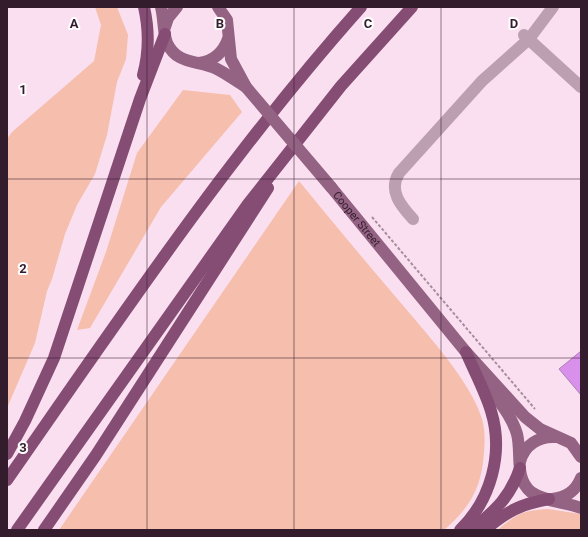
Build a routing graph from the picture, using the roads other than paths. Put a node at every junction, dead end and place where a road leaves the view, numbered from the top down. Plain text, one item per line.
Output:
1 (144, 7) edge
2 (161, 7) edge
3 (177, 7) edge
4 (218, 7) edge
5 (361, 7) edge
6 (412, 7) edge
7 (553, 7) edge
8 (165, 31) junction
9 (526, 37) junction
10 (228, 39) junction
11 (198, 64) junction
12 (246, 86) junction
13 (581, 87) edge
14 (140, 99) junction
15 (307, 128) junction
16 (413, 219) dead end
17 (466, 352) junction
18 (562, 438) junction
19 (7, 454) edge
20 (581, 457) edge
21 (520, 468) junction
22 (581, 478) edge
23 (7, 480) edge
24 (549, 499) junction
25 (581, 508) edge
26 (17, 530) edge
27 (44, 530) edge
28 (460, 530) edge
29 (472, 530) edge
30 (485, 530) edge

1 - 14 highway
2 - 8 main road, Cooper Street
3 - 8 main road
4 - 10 main road, Cooper Street
5 - 23 highway
6 - 15 highway
7 - 9 street
8 - 11 main road, Cooper Street
8 - 14 highway
9 - 13 street
9 - 16 street
10 - 11 main road
10 - 12 main road, Cooper Street
11 - 12 main road, Cooper Street
12 - 17 main road, Cooper Street, bridge
14 - 19 highway
15 - 26 highway
15 - 27 highway
17 - 18 main road, Cooper Street
17 - 21 main road, Cooper Street
17 - 28 highway
18 - 20 main road, Cooper Street
18 - 21 main road
21 - 24 main road, Cooper Street
21 - 29 highway
22 - 24 main road
24 - 25 main road, Cooper Street
24 - 30 highway

